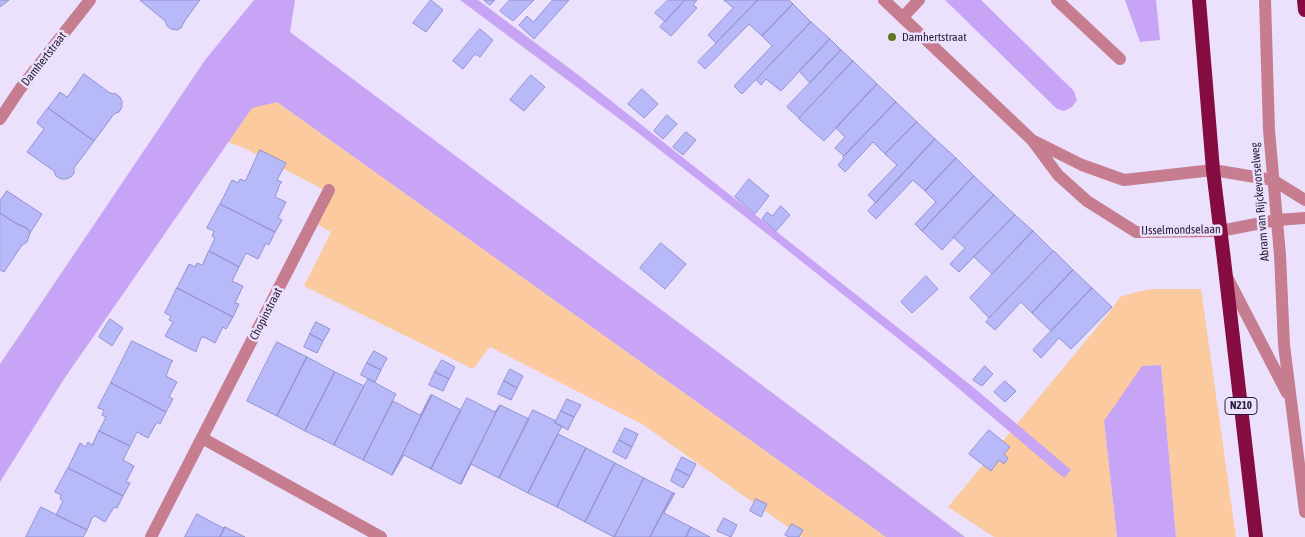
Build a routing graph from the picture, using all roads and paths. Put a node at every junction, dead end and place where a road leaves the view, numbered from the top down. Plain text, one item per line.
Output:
1 (90, 0) edge
2 (884, 0) edge
3 (919, 0) edge
4 (1057, 0) edge
5 (1199, 0) edge
6 (1265, 0) edge
7 (1304, 0) edge
8 (1305, 10) edge
9 (903, 17) junction
10 (1120, 59) dead end
11 (0, 118) edge
12 (1032, 140) junction
13 (1213, 170) junction
14 (1273, 180) junction
15 (329, 190) dead end
16 (1305, 200) edge
17 (1305, 218) edge
18 (1277, 220) junction
19 (1220, 231) junction
20 (1226, 274) junction
21 (1292, 402) junction
22 (202, 438) junction
23 (1305, 512) edge
24 (151, 537) edge
25 (381, 537) edge
26 (1256, 537) edge

1 - 11 street, Damhertstraat
2 - 9 street, IJsselmondselaan
3 - 9 street
4 - 10 street
5 - 13 highway, Abram van Rijckevorselweg / N210
6 - 14 street, Abram van Rijckevorselweg / N210
7 - 8 highway
9 - 12 street, IJsselmondselaan
12 - 13 street, IJsselmondselaan
12 - 19 street, IJsselmondselaan
13 - 14 street, IJsselmondselaan
13 - 19 highway, Abram van Rijckevorselweg / N210
14 - 16 street, IJsselmondselaan
14 - 18 street, Abram van Rijckevorselweg / N210
15 - 22 street, Chopinstraat
17 - 18 street, IJsselmondselaan
18 - 19 street, IJsselmondselaan
18 - 21 street, Abram van Rijckevorselweg / N210
19 - 20 highway, Abram van Rijckevorselweg / N210
20 - 21 street, Abram van Rijckevorselweg / N210
20 - 26 highway, Abram van Rijckevorselweg / N210
21 - 23 street, Abram van Rijckevorselweg / N210
22 - 24 street, Chopinstraat
22 - 25 street

